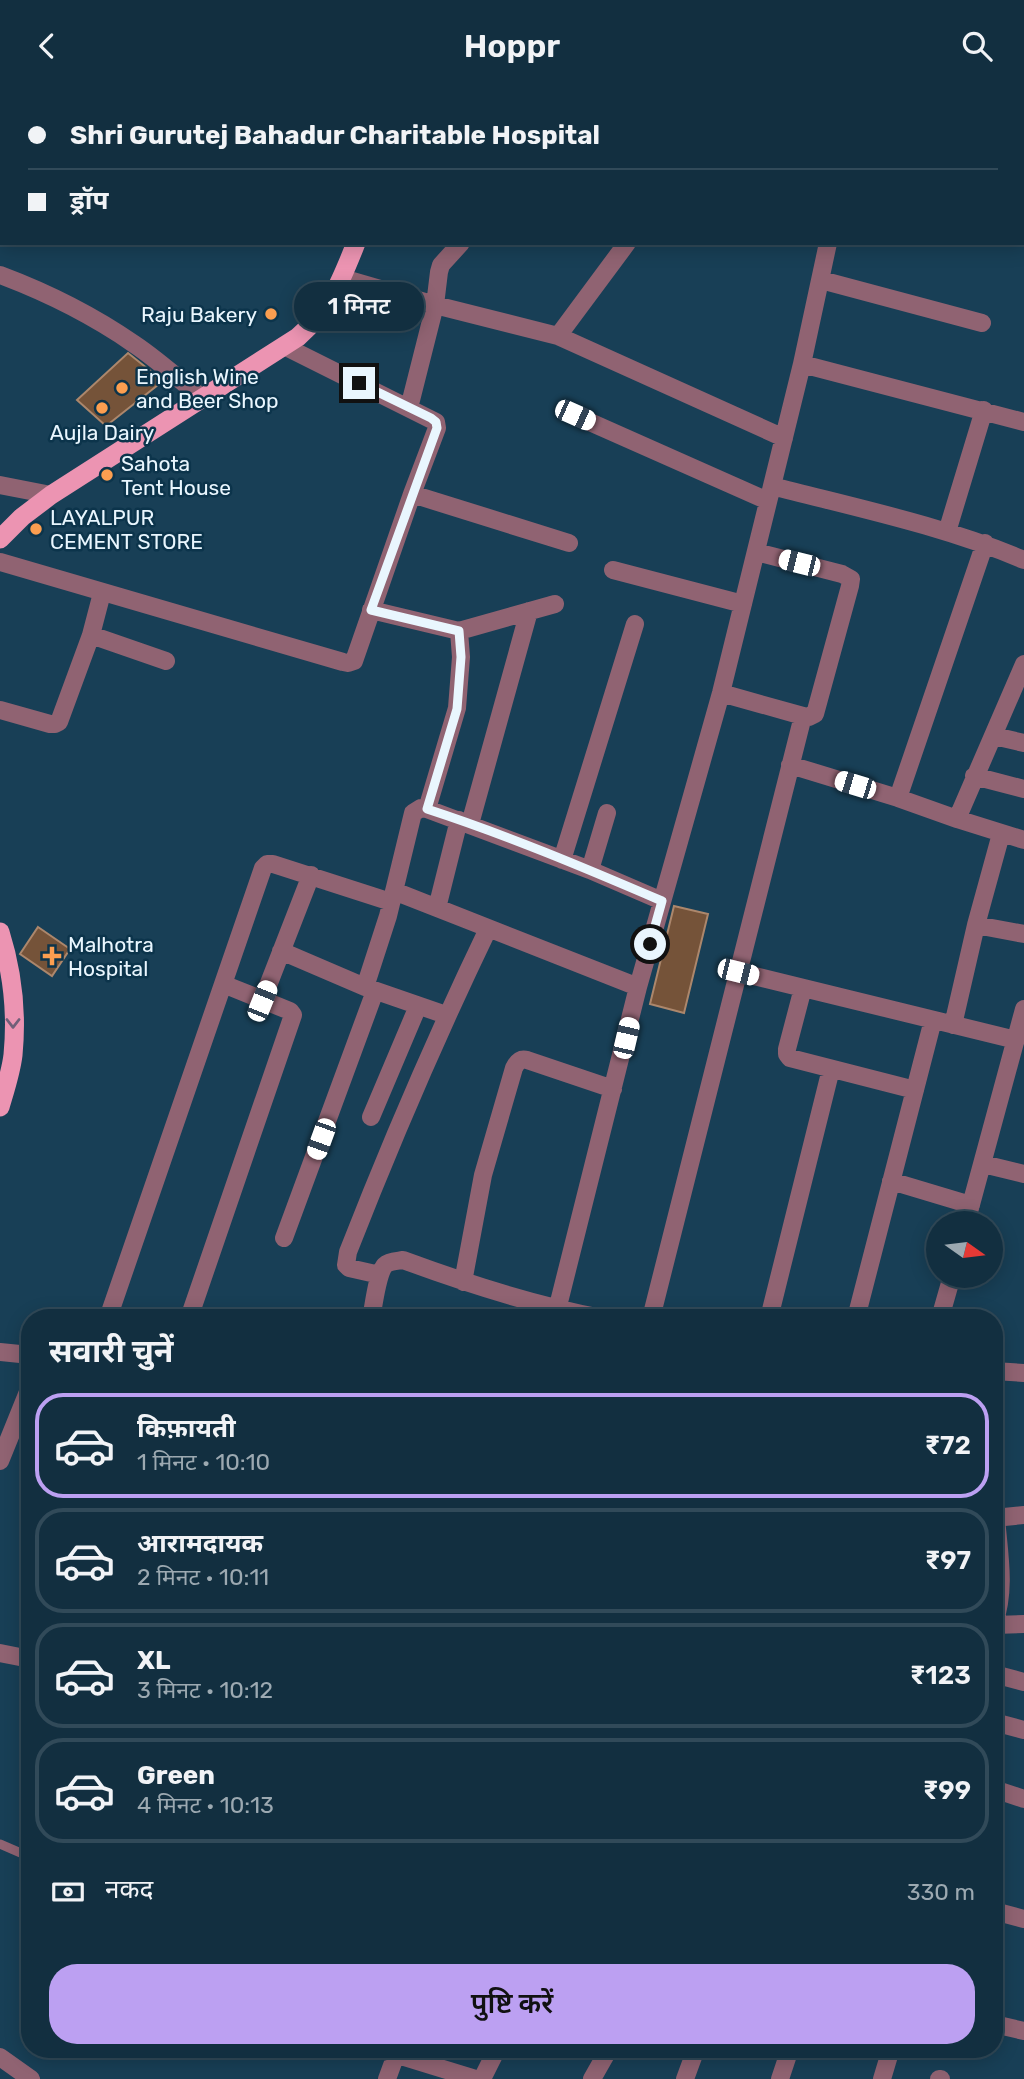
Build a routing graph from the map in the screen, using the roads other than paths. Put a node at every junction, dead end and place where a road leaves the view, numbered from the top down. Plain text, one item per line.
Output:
1 (355, 245) edge
2 (459, 245) edge
3 (626, 245) edge
4 (828, 245) edge
5 (0, 275) edge
6 (342, 278) junction
7 (821, 280) junction
8 (435, 305) junction
9 (982, 323) dead end
10 (558, 336) junction
11 (284, 346) junction
12 (802, 364) junction
13 (202, 398) junction
14 (409, 408) junction
15 (984, 410) junction
16 (575, 415) dead end
17 (1024, 422) edge
18 (784, 437) junction
19 (0, 485) edge
20 (770, 493) junction
21 (412, 494) junction
22 (51, 495) junction
23 (947, 531) junction
24 (1, 539) edge
25 (569, 543) dead end
26 (985, 543) junction
27 (756, 552) junction
28 (1024, 560) edge
29 (0, 562) edge
30 (613, 570) dead end
31 (102, 593) junction
32 (555, 604) dead end
33 (743, 604) junction
34 (371, 610) junction
35 (529, 611) junction
36 (635, 624) dead end
37 (459, 631) junction
38 (91, 635) junction
39 (166, 661) dead end
40 (1024, 664) edge
41 (721, 693) junction
42 (0, 710) edge
43 (803, 716) junction
44 (994, 736) junction
45 (1024, 743) edge
46 (790, 765) junction
47 (974, 776) junction
48 (1024, 789) edge
49 (898, 798) junction
50 (427, 809) junction
51 (607, 813) dead end
52 (957, 819) junction
53 (465, 822) junction
54 (1001, 834) junction
55 (1024, 839) edge
56 (562, 860) junction
57 (590, 870) junction
58 (310, 875) junction
59 (392, 897) junction
60 (662, 901) junction
61 (437, 908) junction
62 (976, 925) junction
63 (488, 929) junction
64 (0, 932) edge
65 (1024, 934) edge
66 (281, 951) junction
67 (738, 972) junction
68 (223, 984) junction
69 (638, 986) junction
70 (803, 988) junction
71 (370, 989) junction
72 (262, 1001) junction
73 (418, 1006) junction
74 (1024, 1009) edge
75 (446, 1016) junction
76 (933, 1020) junction
77 (953, 1025) junction
78 (1016, 1040) junction
79 (831, 1069) junction
80 (613, 1089) junction
81 (915, 1090) junction
82 (0, 1107) edge
83 (371, 1117) dead end
84 (983, 1164) junction
85 (1024, 1174) edge
86 (891, 1181) junction
87 (971, 1205) junction
88 (969, 1211) edge
89 (285, 1238) dead end
90 (380, 1275) junction
91 (463, 1282) junction
92 (949, 1288) edge
93 (111, 1309) edge
94 (192, 1309) edge
95 (374, 1309) edge
96 (544, 1309) edge
97 (557, 1309) edge
98 (653, 1309) edge
99 (771, 1309) edge
100 (858, 1309) edge
101 (943, 1309) edge
102 (0, 1352) edge
103 (21, 1354) edge
104 (1003, 1372) edge
105 (1024, 1373) edge
106 (21, 1409) edge
107 (0, 1461) edge
108 (1024, 1515) edge
109 (1003, 1517) edge
110 (1003, 1624) edge
111 (1024, 1624) edge
112 (0, 1653) edge
113 (21, 1657) edge
114 (1003, 1676) edge
115 (1024, 1682) edge
116 (1003, 1724) edge
117 (1024, 1730) edge
118 (1003, 1792) edge
119 (1024, 1799) edge
120 (0, 1844) edge
121 (21, 1853) edge
122 (1003, 1913) edge
123 (1024, 1919) edge
124 (1003, 2026) edge
125 (1024, 2031) edge
126 (0, 2057) edge
127 (395, 2058) edge
128 (415, 2058) edge
129 (492, 2058) edge
130 (604, 2058) edge
131 (693, 2058) edge
132 (787, 2058) edge
133 (888, 2058) edge
134 (32, 2079) edge
135 (387, 2079) edge
136 (477, 2079) edge
137 (482, 2079) edge
138 (592, 2079) edge
139 (685, 2079) edge
140 (780, 2079) edge
141 (882, 2079) edge

1 - 6 highway
2 - 8 street
3 - 10 street
4 - 7 street
5 - 13 street
6 - 8 street
6 - 11 highway
7 - 9 street
7 - 12 street
8 - 10 street
8 - 14 street
10 - 18 street
11 - 13 highway
11 - 14 street
12 - 15 street
12 - 18 street
13 - 22 highway
14 - 21 street
15 - 17 street
15 - 23 street
16 - 20 street
18 - 20 street
19 - 22 street
20 - 23 street
20 - 27 street
21 - 25 street
21 - 34 street
22 - 24 highway
23 - 26 street
26 - 28 street
26 - 49 street
27 - 33 street
27 - 43 street
29 - 31 street
30 - 33 street
31 - 34 street
31 - 38 street
32 - 35 street
33 - 41 street
34 - 37 street
35 - 37 street
35 - 53 street
36 - 56 street
37 - 50 street
38 - 39 street
38 - 42 street
40 - 44 street
41 - 43 street
41 - 60 street
43 - 46 street
44 - 45 street
44 - 47 street
46 - 49 street
46 - 67 street
47 - 48 street
47 - 52 street
49 - 52 street
50 - 53 street
50 - 59 street
51 - 57 street
52 - 54 street
53 - 56 street
53 - 61 street
54 - 55 street
54 - 62 street
56 - 57 street
57 - 60 street
58 - 59 street
58 - 66 street
58 - 68 street
59 - 61 street
59 - 71 street
60 - 69 street
61 - 63 street
62 - 65 street
62 - 77 street
63 - 69 street
63 - 75 street
64 -> 82 highway
66 - 71 street
66 - 72 street
67 - 70 street
67 - 98 street
68 - 72 street
68 - 93 street
69 - 80 street
70 - 76 street
70 - 79 street
71 - 73 street
71 - 89 street
72 - 94 street
73 - 75 street
73 - 83 street
74 - 78 street
75 - 90 street
76 - 77 street
76 - 81 street
77 - 78 street
78 - 84 street
79 - 81 street
79 - 99 street
80 - 91 street
80 - 97 street
81 - 86 street
84 - 85 street
84 - 87 street
86 - 87 street
86 - 100 street
87 - 88 street
90 - 91 street
90 - 95 street
91 - 96 street
92 - 101 street
102 - 103 street
104 - 105 street
106 - 107 street
108 - 109 street
110 - 111 street
112 - 113 street
114 - 115 street
116 - 117 street
118 - 119 street
120 - 121 lane
122 - 123 street
124 - 125 street
126 - 134 street
127 - 135 street
128 - 136 street
129 - 137 street
130 - 138 street
131 - 139 street
132 - 140 street
133 - 141 street

